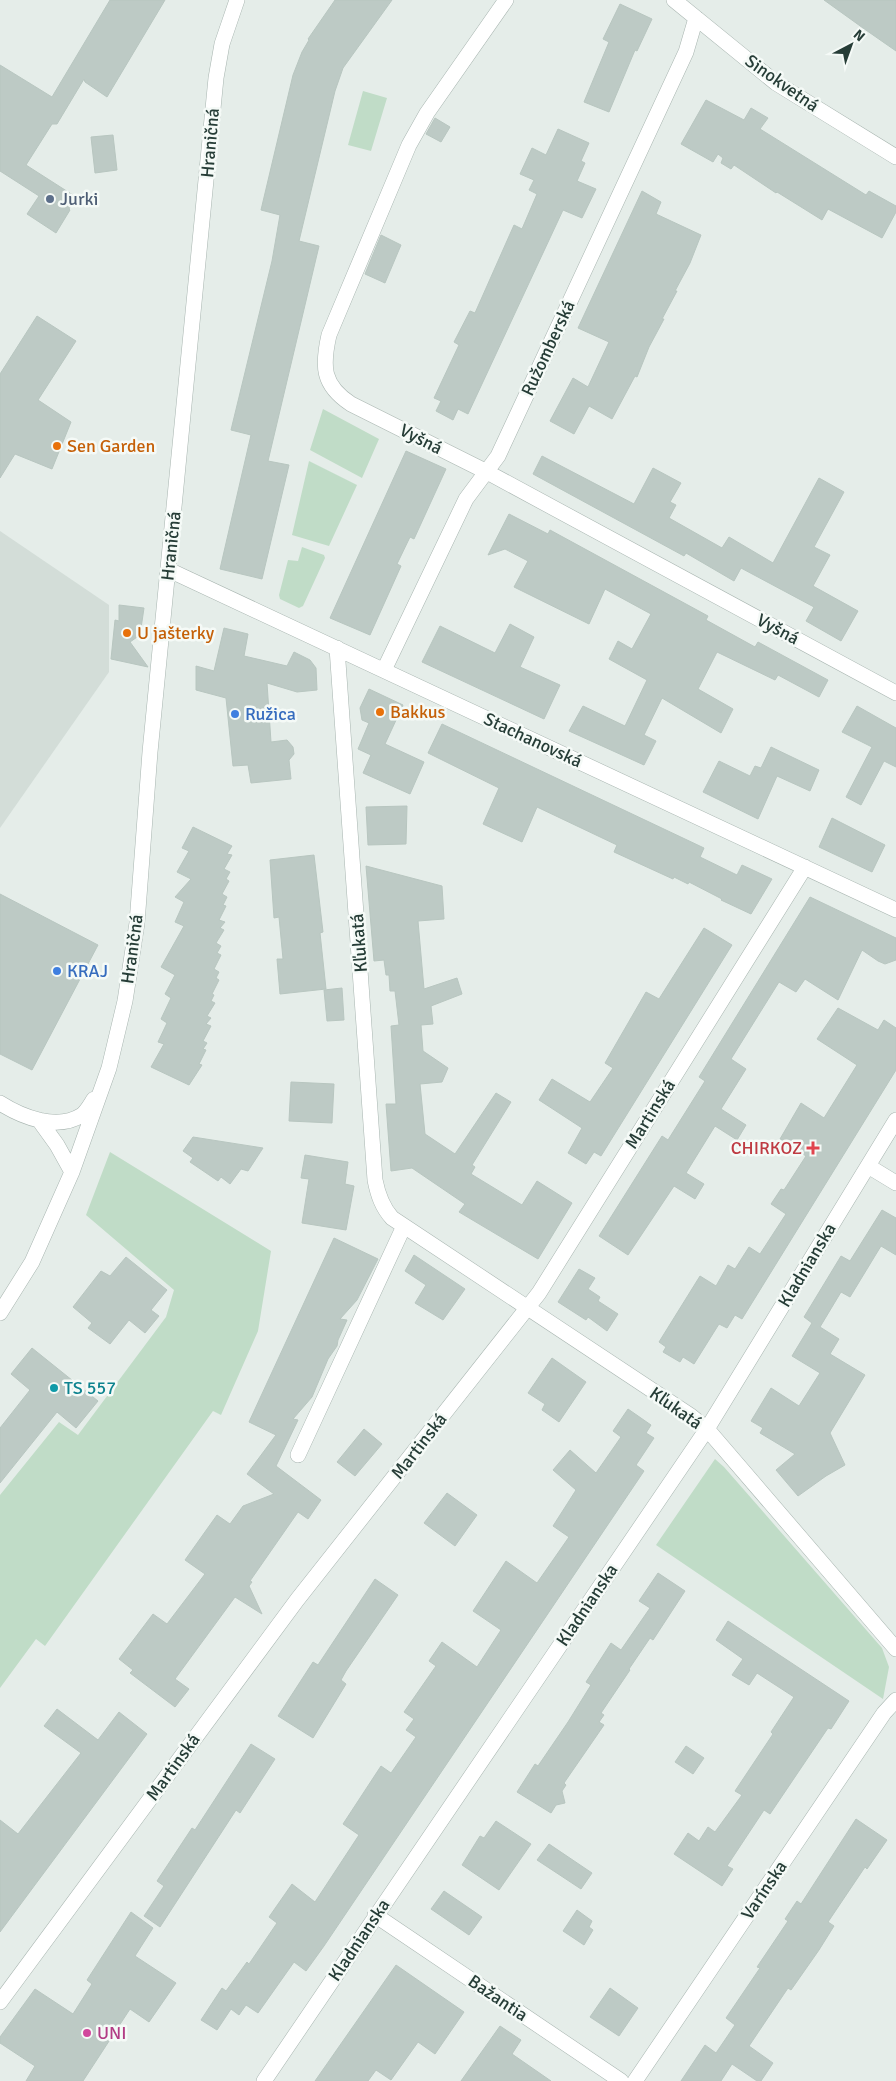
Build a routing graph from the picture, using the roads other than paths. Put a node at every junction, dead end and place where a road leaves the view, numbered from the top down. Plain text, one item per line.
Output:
1 (237, 0) edge
2 (506, 0) edge
3 (674, 0) edge
4 (696, 18) junction
5 (896, 157) edge
6 (487, 472) junction
7 (169, 570) junction
8 (337, 648) junction
9 (384, 670) junction
10 (896, 693) edge
11 (805, 867) junction
12 (896, 910) edge
13 (99, 1090) junction
14 (0, 1103) edge
15 (38, 1120) junction
16 (896, 1120) edge
17 (868, 1166) junction
18 (72, 1172) junction
19 (896, 1183) edge
20 (404, 1226) junction
21 (528, 1308) junction
22 (0, 1313) edge
23 (707, 1429) junction
24 (298, 1455) dead end
25 (896, 1649) edge
26 (896, 1700) edge
27 (375, 1915) junction
28 (0, 2002) edge
29 (264, 2081) edge
30 (621, 2081) edge
31 (634, 2081) edge

1 - 7 street, Hraničná
2 - 6 street, Vyšná
3 - 4 street, Sinokvetná
4 - 5 street, Sinokvetná
4 - 6 street, Ružomberská
6 - 9 street, Ružomberská
6 - 10 street, Vyšná
7 - 8 street, Stachanovská
7 - 13 street, Hraničná
8 - 9 street, Stachanovská
8 - 20 street, Kľukatá
9 - 11 street, Stachanovská
11 - 12 street, Stachanovská
11 - 21 street, Martinská
13 - 15 street, Hraničná
13 - 18 street, Hraničná
14 - 15 street
15 - 18 street
16 - 17 street, Kladnianska
17 - 19 street
17 - 23 street, Kladnianska
18 - 22 street, Hraničná
20 - 21 street, Kľukatá
20 - 24 street
21 - 23 street, Kľukatá
21 - 28 street, Martinská
23 - 25 street, Kľukatá
23 - 27 street, Kladnianska
26 - 31 street, Varínska
27 - 29 street, Kladnianska
27 - 30 street, Bažantia

